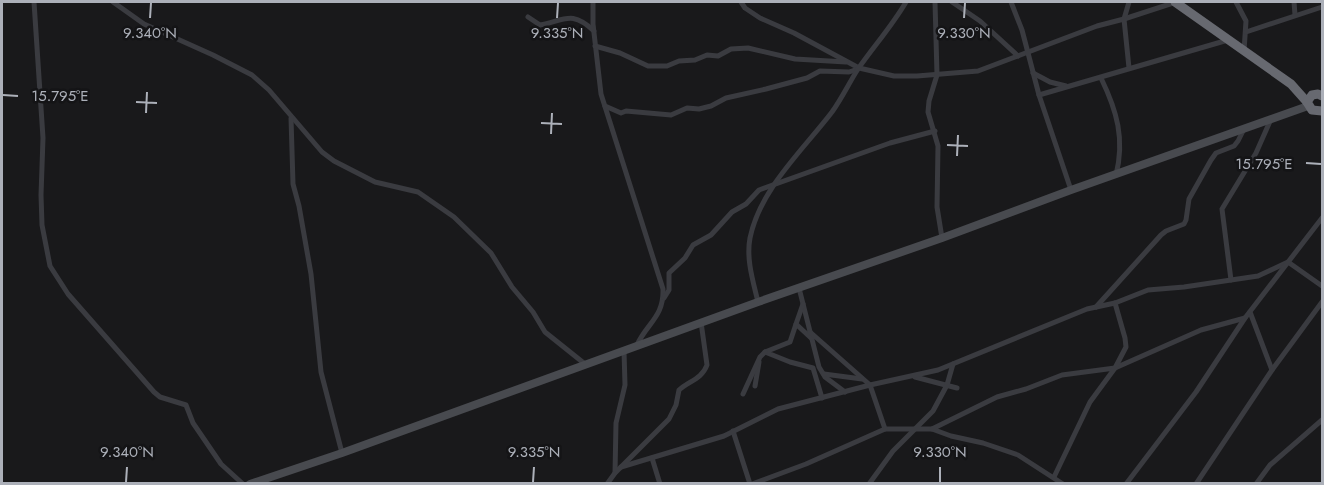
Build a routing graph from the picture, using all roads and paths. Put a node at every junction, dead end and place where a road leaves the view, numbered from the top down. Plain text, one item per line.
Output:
1 (34, 2) edge
2 (113, 2) edge
3 (593, 2) edge
4 (741, 2) edge
5 (906, 2) edge
6 (935, 2) edge
7 (952, 2) edge
8 (1011, 2) edge
9 (1129, 2) edge
10 (1176, 2) edge
11 (1236, 2) edge
12 (1294, 2) edge
13 (1323, 6) edge
14 (1295, 15) junction
15 (528, 17) dead end
16 (1124, 20) junction
17 (594, 31) junction
18 (1246, 32) junction
19 (1228, 40) junction
20 (595, 46) junction
21 (1244, 51) junction
22 (1028, 52) junction
23 (1018, 56) junction
24 (848, 62) junction
25 (859, 68) junction
26 (1129, 68) junction
27 (1033, 73) junction
28 (937, 75) junction
29 (1101, 78) junction
30 (1290, 84) junction
31 (1068, 87) junction
32 (1039, 95) junction
33 (1319, 95) edge
34 (1307, 104) junction
35 (605, 106) junction
36 (1322, 110) edge
37 (291, 117) junction
38 (1271, 119) junction
39 (1244, 129) junction
40 (935, 131) junction
41 (1116, 175) junction
42 (774, 186) junction
43 (1071, 190) junction
44 (1323, 218) edge
45 (942, 238) junction
46 (1288, 262) junction
47 (1231, 280) junction
48 (1323, 286) edge
49 (799, 288) junction
50 (664, 298) junction
51 (758, 302) junction
52 (1323, 302) edge
53 (1115, 303) junction
54 (803, 304) junction
55 (1095, 307) junction
56 (1250, 312) junction
57 (1245, 318) junction
58 (701, 322) junction
59 (796, 324) junction
60 (810, 332) junction
61 (812, 339) junction
62 (637, 345) junction
63 (624, 351) junction
64 (765, 352) junction
65 (759, 358) junction
66 (585, 364) junction
67 (953, 364) junction
68 (1115, 368) junction
69 (1272, 370) junction
70 (822, 374) junction
71 (912, 376) junction
72 (864, 379) junction
73 (870, 384) junction
74 (755, 386) dead end
75 (946, 387) junction
76 (957, 388) dead end
77 (846, 392) junction
78 (743, 394) dead end
79 (822, 398) junction
80 (1323, 420) edge
81 (885, 429) junction
82 (932, 429) junction
83 (913, 430) junction
84 (733, 431) junction
85 (342, 453) junction
86 (651, 458) junction
87 (621, 467) junction
88 (615, 473) junction
89 (1054, 477) junction
90 (243, 483) edge
91 (250, 483) edge
92 (607, 483) edge
93 (660, 483) edge
94 (753, 483) edge
95 (869, 483) edge
96 (1063, 483) edge
97 (1126, 483) edge
98 (1196, 483) edge
99 (1256, 483) edge

1 - 90 street
2 - 37 street
3 - 17 street
4 - 24 street
5 - 25 street
6 - 28 street
7 - 23 street
8 - 22 street
9 - 16 street
10 - 16 street
10 - 19 highway
11 - 18 street
12 - 14 street
13 - 14 street
14 - 18 street
15 - 17 street
16 - 22 street
16 - 26 street
17 - 20 street
18 - 21 street
19 - 21 highway
19 - 26 street
20 - 24 street
20 - 35 street
21 - 30 highway
22 - 23 street
22 - 27 street
23 - 28 street
24 - 25 street
25 - 28 street
25 - 35 street
25 - 42 street
26 - 29 street
27 - 31 street
27 - 32 street
28 - 40 street
29 - 31 street
29 - 41 street
30 - 33 highway
30 - 34 highway
31 - 32 street
32 - 43 street
33 - 34 highway
34 - 36 highway
34 - 38 main road
35 - 50 street
37 - 66 street
37 - 85 street
38 - 39 main road
38 - 47 street
39 - 41 main road
39 - 55 street
40 - 42 street
40 - 45 street
41 - 43 main road
42 - 50 street
42 - 51 street
43 - 45 main road
44 - 46 street
45 - 49 main road
46 - 47 street
46 - 48 street
46 - 56 street
47 - 53 street
49 - 51 main road
49 - 54 street
50 - 62 street
51 - 58 main road
52 - 69 street
53 - 55 street
53 - 68 street
54 - 59 street
54 - 60 street
55 - 67 street
56 - 57 street
56 - 69 street
57 - 68 street
57 - 97 street
58 - 62 main road
58 - 87 street
59 - 61 street
59 - 64 street
60 - 61 street
60 - 72 street
61 - 70 street
62 - 63 main road
63 - 66 main road
63 - 88 street
64 - 65 street
64 - 79 street
65 - 74 street
65 - 78 street
66 - 85 main road
67 - 71 street
67 - 75 street
68 - 82 street
68 - 89 street
69 - 98 street
70 - 72 street
70 - 77 street
71 - 73 street
71 - 75 street
72 - 73 street
73 - 77 street
73 - 81 street
75 - 76 street
75 - 83 street
77 - 79 street
79 - 84 street
80 - 99 street
81 - 83 street
81 - 94 street
82 - 83 street
82 - 89 street
83 - 95 street
84 - 86 street
84 - 94 street
85 - 91 main road
86 - 87 street
86 - 93 street
87 - 88 street
88 - 92 street
89 - 96 street

